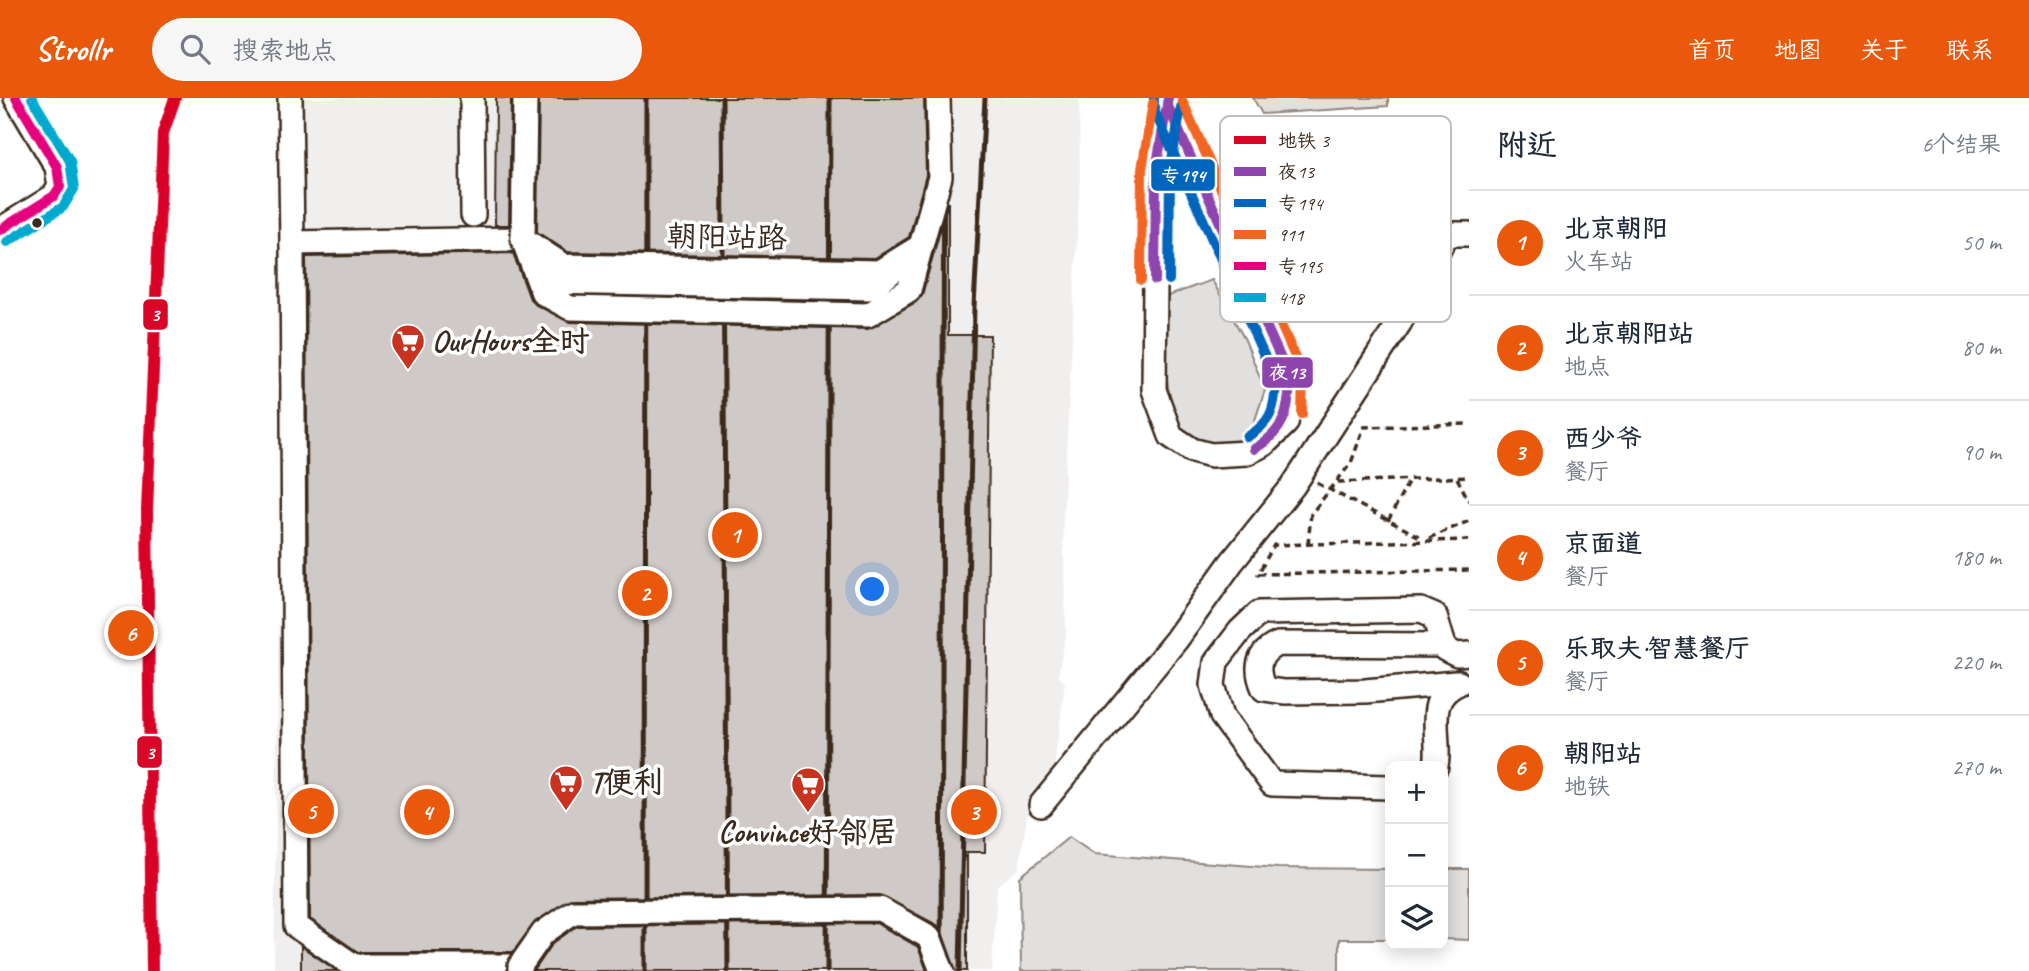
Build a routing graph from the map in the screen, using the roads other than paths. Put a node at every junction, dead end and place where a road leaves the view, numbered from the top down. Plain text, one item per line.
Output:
1 (16, 98) edge
2 (290, 98) edge
3 (472, 98) edge
4 (524, 98) edge
5 (938, 98) edge
6 (1168, 101) edge
7 (473, 215) dead end
8 (1220, 219) edge
9 (0, 230) edge
10 (1451, 234) edge
11 (1469, 234) edge
12 (523, 239) junction
13 (292, 243) junction
14 (921, 246) junction
15 (1265, 322) edge
16 (1400, 322) edge
17 (1444, 645) junction
18 (1469, 654) edge
19 (1463, 682) edge
20 (1437, 761) edge
21 (1385, 787) edge
22 (1041, 805) dead end
23 (520, 969) edge
24 (942, 971) edge

1 - 9 lane
2 - 13 lane
3 - 7 lane
4 - 12 lane, bridge
5 - 14 lane, bridge
6 - 8 lane
6 - 15 lane
10 - 11 lane
12 - 13 lane
12 - 14 lane, 朝阳站路, bridge
12 - 14 lane, bridge
13 - 23 lane
16 - 22 lane
17 - 18 lane
17 - 19 lane
17 - 21 lane
19 - 20 lane
23 - 24 lane, bridge

